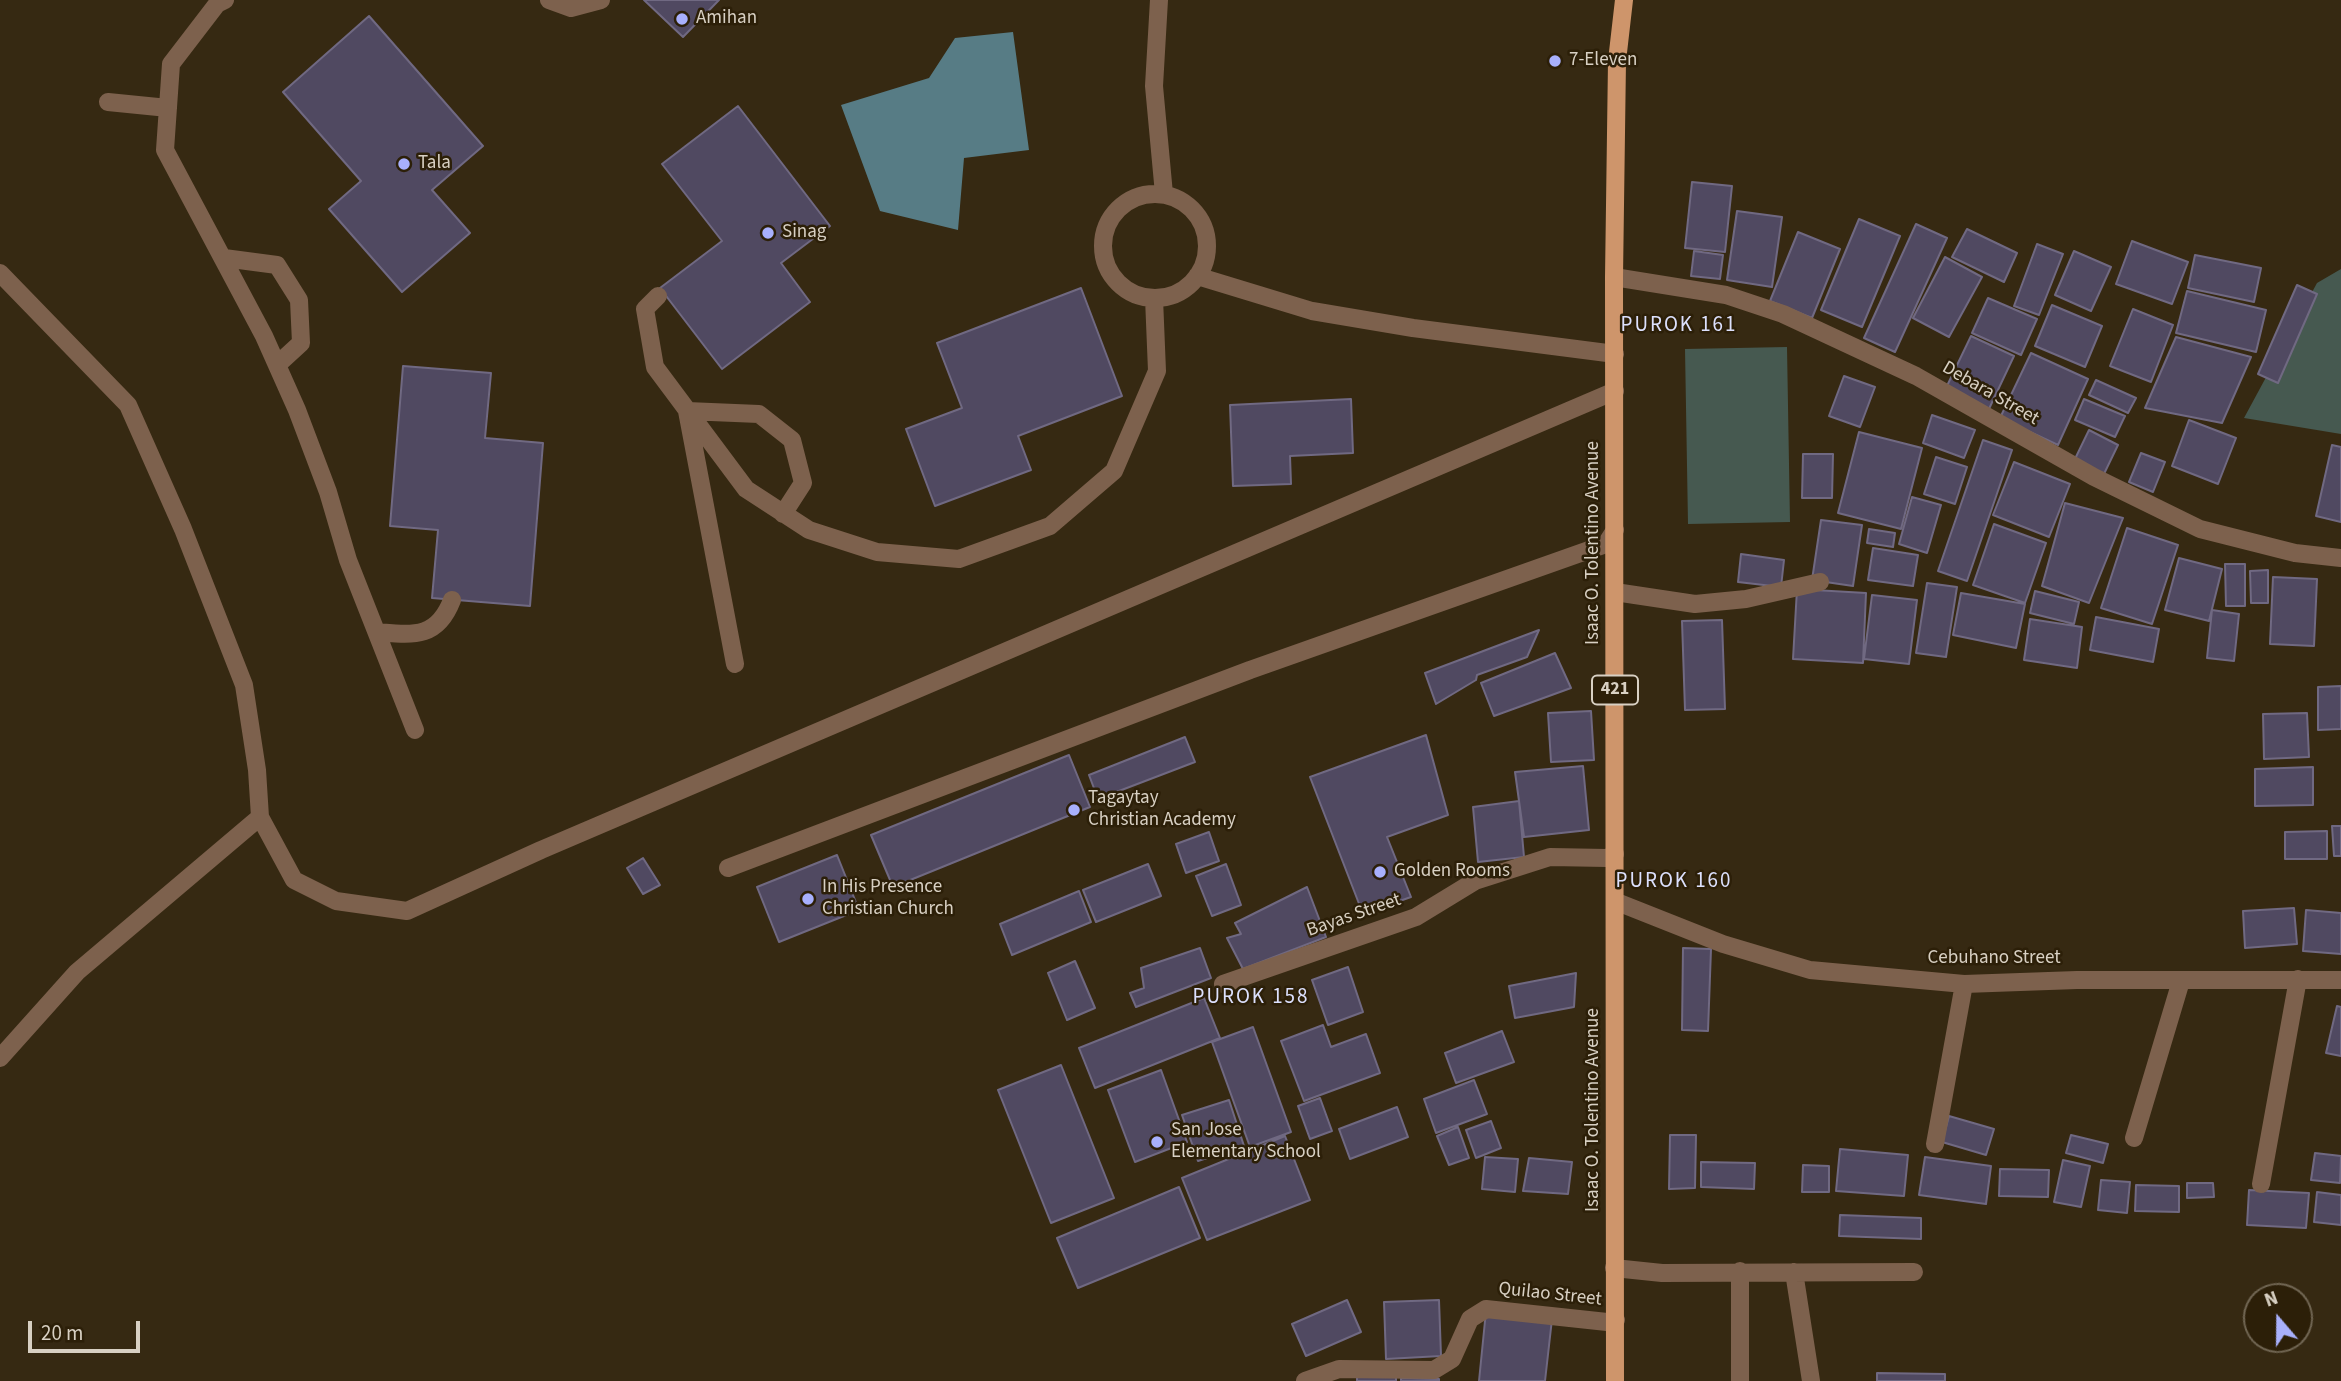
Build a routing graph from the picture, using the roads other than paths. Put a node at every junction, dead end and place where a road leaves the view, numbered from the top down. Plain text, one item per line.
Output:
1 (225, 0) edge
2 (549, 0) edge
3 (601, 0) edge
4 (1159, 0) edge
5 (1624, 0) edge
6 (108, 102) dead end
7 (167, 108) junction
8 (1164, 194) junction
9 (224, 258) junction
10 (0, 273) edge
11 (1197, 276) junction
12 (1614, 277) junction
13 (658, 296) dead end
14 (1154, 298) junction
15 (1615, 354) junction
16 (277, 365) junction
17 (1615, 391) junction
18 (687, 411) junction
19 (783, 514) junction
20 (1615, 530) junction
21 (2341, 558) edge
22 (1820, 582) dead end
23 (1615, 592) junction
24 (452, 600) dead end
25 (377, 632) junction
26 (735, 664) dead end
27 (415, 730) dead end
28 (260, 817) junction
29 (1615, 854) junction
30 (729, 868) dead end
31 (1617, 902) junction
32 (2298, 979) junction
33 (2341, 980) edge
34 (2181, 981) junction
35 (1223, 984) dead end
36 (1964, 984) junction
37 (0, 1058) edge
38 (2134, 1138) dead end
39 (1935, 1144) dead end
40 (2261, 1184) dead end
41 (1614, 1268) junction
42 (1740, 1271) junction
43 (1794, 1272) junction
44 (1914, 1272) dead end
45 (1616, 1321) junction
46 (1305, 1381) edge
47 (1615, 1381) edge
48 (1740, 1381) edge
49 (1811, 1381) edge

1 - 7 street
2 - 3 street
4 - 8 street
5 - 12 main road, Isaac O. Tolentino Avenue / 421
6 - 7 street
7 - 9 street
8 - 11 street
8 - 14 street
9 - 16 street
9 - 16 street
10 - 28 street
11 - 14 street
11 - 15 street
12 - 15 main road, Isaac O. Tolentino Avenue / 421
12 - 21 street, Debara Street
13 - 18 street
14 - 19 street
15 - 17 main road, Isaac O. Tolentino Avenue / 421
16 - 25 street
17 - 20 main road, Isaac O. Tolentino Avenue / 421
17 - 28 street
18 - 19 street
18 - 19 street
18 - 26 street
20 - 23 main road, Isaac O. Tolentino Avenue / 421
20 - 30 street
22 - 23 street
23 - 29 main road, Isaac O. Tolentino Avenue / 421
24 - 25 street
25 - 27 street
28 - 37 street
29 - 31 main road, Isaac O. Tolentino Avenue / 421
29 - 35 street, Bayas Street
31 - 36 street, Cebuhano Street
31 - 41 main road, Isaac O. Tolentino Avenue / 421
32 - 33 street, Cebuhano Street
32 - 34 street, Cebuhano Street
32 - 40 street
34 - 36 street, Cebuhano Street
34 - 38 street
36 - 39 street
41 - 42 street
41 - 45 main road, Isaac O. Tolentino Avenue / 421
42 - 43 street
42 - 48 street
43 - 44 street
43 - 49 street
45 - 46 street, Quilao Street
45 - 47 main road, Isaac O. Tolentino Avenue / 421

